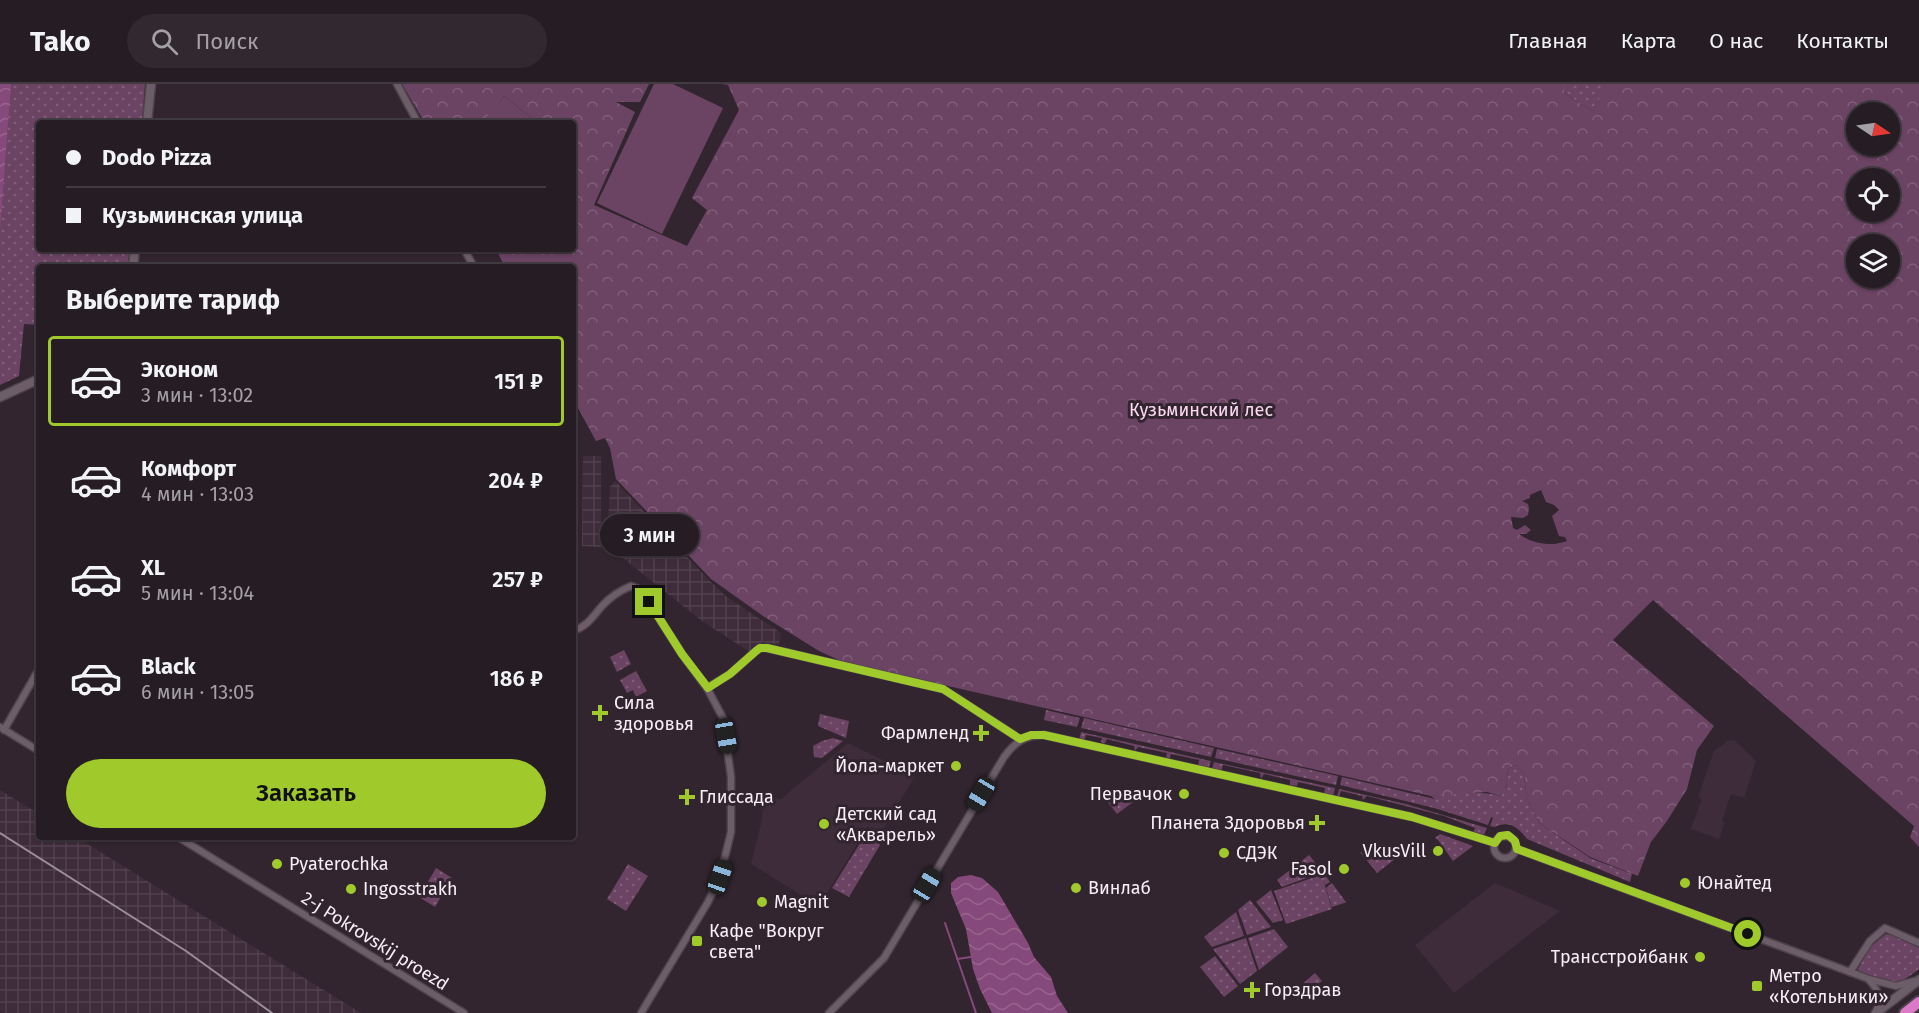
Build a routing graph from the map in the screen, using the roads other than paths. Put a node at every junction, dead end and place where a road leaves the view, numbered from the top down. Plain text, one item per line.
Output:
1 (151, 84) edge
2 (397, 84) edge
3 (147, 120) edge
4 (416, 120) edge
5 (36, 380) edge
6 (0, 397) edge
7 (576, 630) edge
8 (36, 674) edge
9 (708, 688) junction
10 (2, 728) edge
11 (1020, 739) junction
12 (36, 749) edge
13 (183, 840) edge
14 (1495, 843) junction
15 (1517, 849) junction
16 (1919, 943) edge
17 (1850, 972) junction
18 (1869, 979) junction
19 (1919, 980) edge
20 (1919, 1002) edge
21 (464, 1013) edge
22 (641, 1013) edge
23 (829, 1013) edge
24 (1875, 1013) edge
25 (1905, 1013) edge

1 - 3 street
2 - 4 street
5 - 6 street
7 - 9 street
8 - 10 street
9 - 11 street
9 - 22 street
10 - 12 street
11 - 14 street
11 - 23 street
13 - 21 street, 2-j Pokrovskij proezd
14 - 15 street
14 - 15 street
15 - 17 street
16 - 17 street
17 - 18 street
18 - 19 street
18 - 24 street
19 - 24 street
20 - 25 highway

